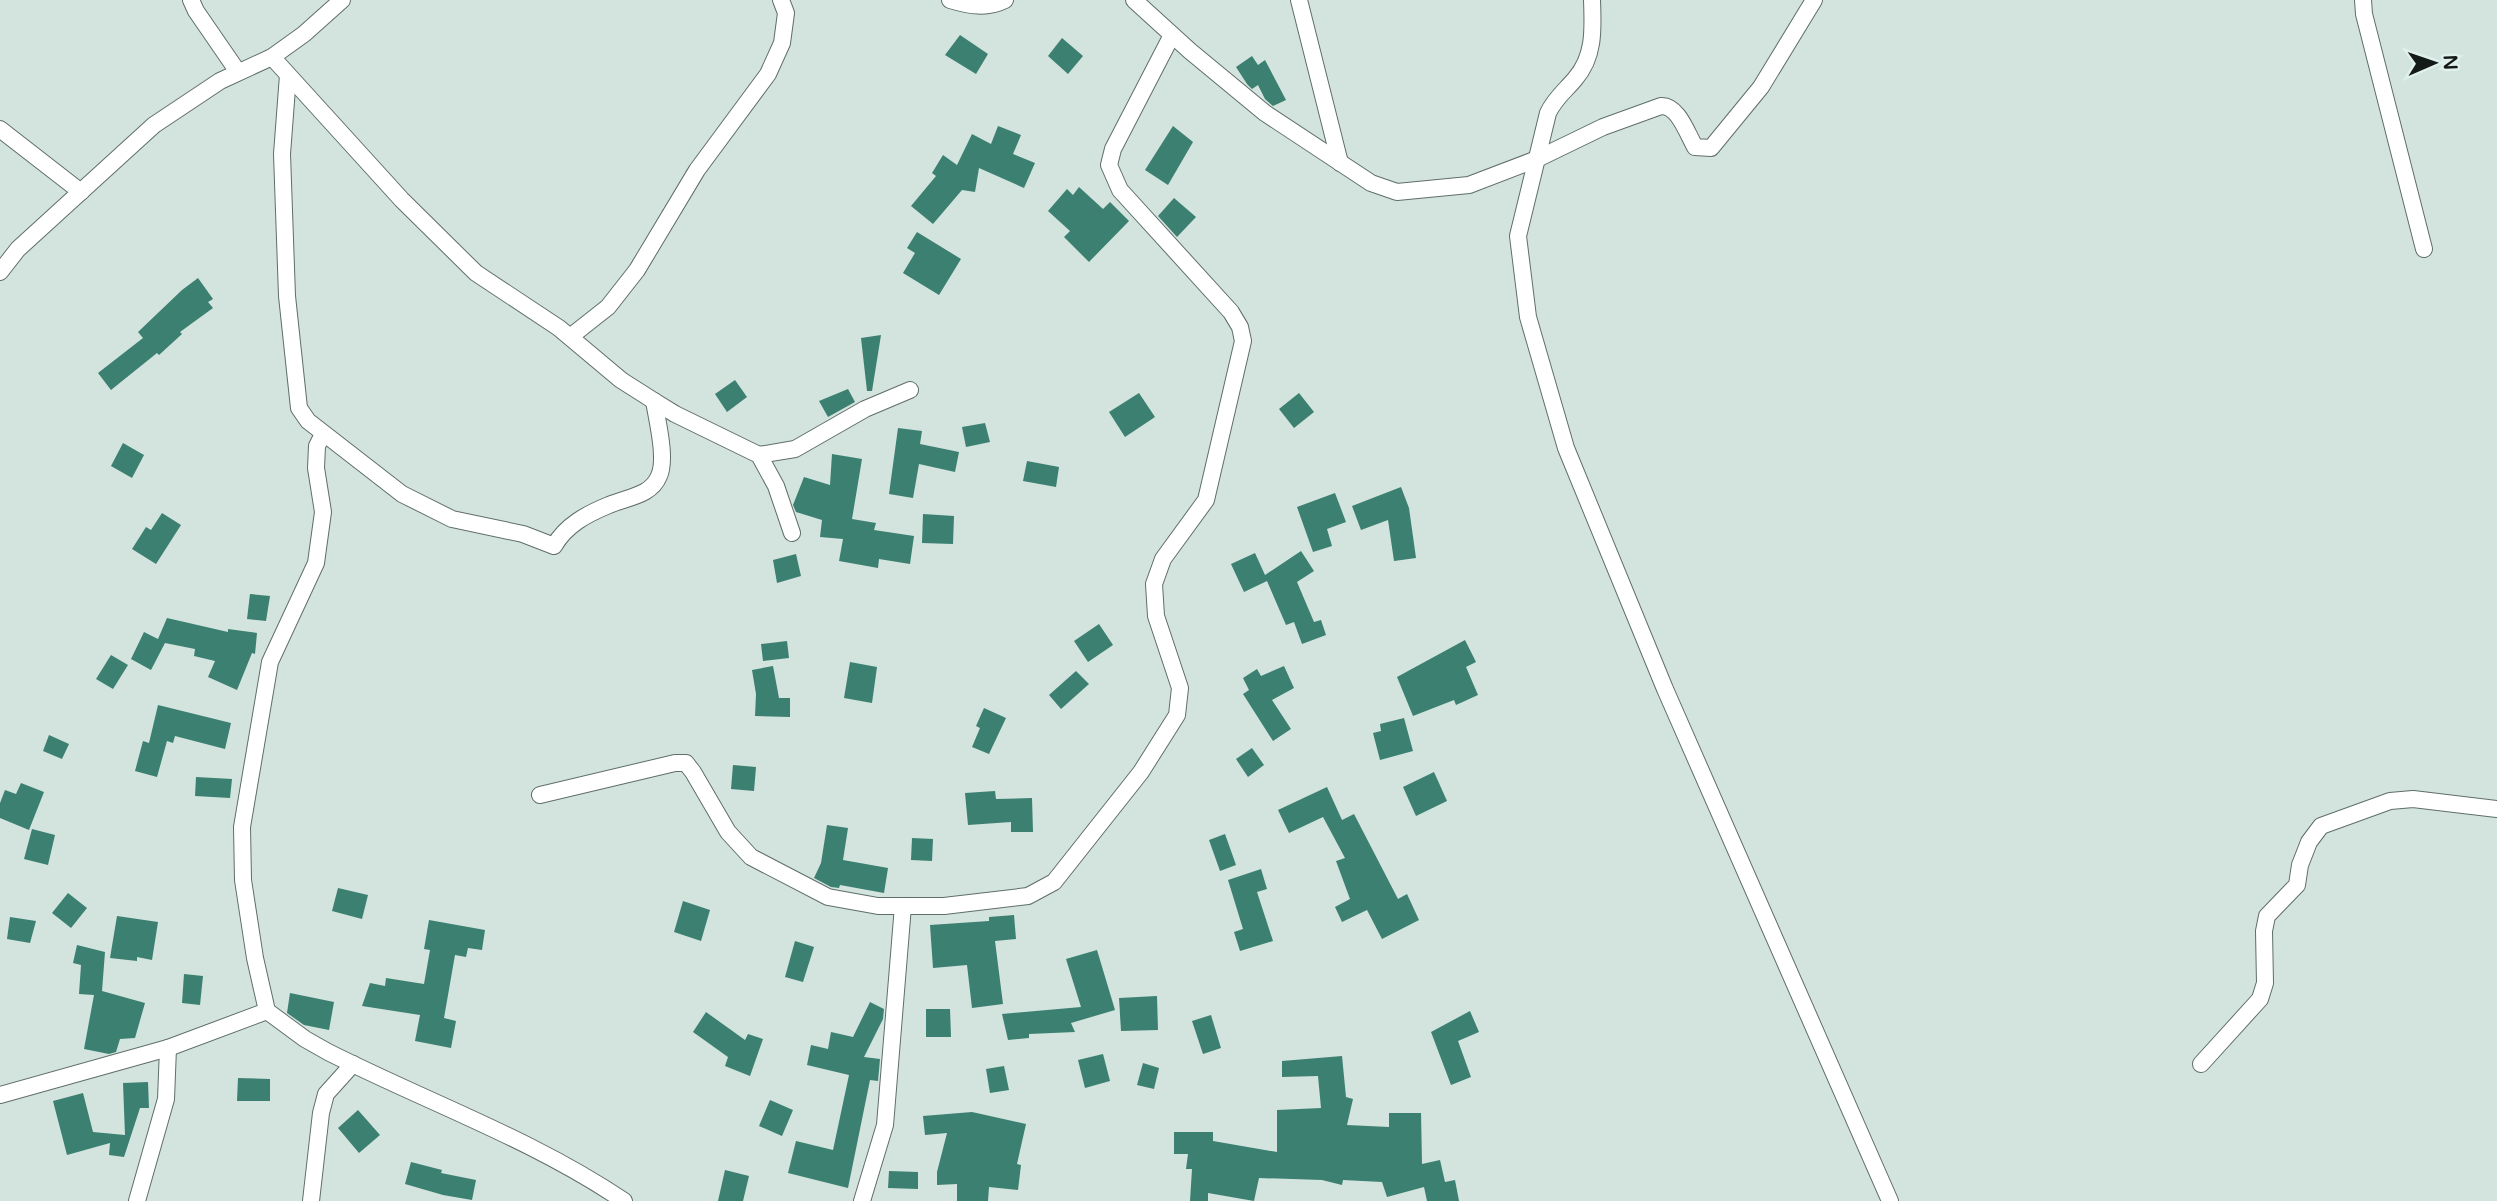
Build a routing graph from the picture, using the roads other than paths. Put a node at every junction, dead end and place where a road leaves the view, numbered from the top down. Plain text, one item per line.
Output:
1 (191, 0) edge
2 (342, 0) edge
3 (781, 0) edge
4 (950, 0) edge
5 (1005, 0) edge
6 (1134, 0) edge
7 (1299, 0) edge
8 (1591, 0) edge
9 (1814, 0) edge
10 (2363, 0) edge
11 (1172, 35) junction
12 (272, 57) junction
13 (238, 72) junction
14 (288, 75) junction
15 (0, 129) edge
16 (1537, 159) junction
17 (1340, 163) junction
18 (80, 192) junction
19 (2424, 249) dead end
20 (0, 272) edge
21 (570, 337) junction
22 (909, 390) dead end
23 (654, 401) junction
24 (323, 434) junction
25 (759, 455) junction
26 (792, 533) dead end
27 (540, 795) dead end
28 (2497, 809) edge
29 (903, 906) junction
30 (267, 1011) junction
31 (168, 1048) junction
32 (352, 1064) junction
33 (2201, 1064) dead end
34 (0, 1095) edge
35 (137, 1201) edge
36 (311, 1201) edge
37 (624, 1201) edge
38 (862, 1201) edge
39 (1890, 1201) edge

1 - 13 street
2 - 12 street
3 - 21 street
4 - 5 street
6 - 11 street
7 - 17 street
8 - 16 street
9 - 16 street
10 - 19 street
11 - 17 street
11 - 29 street
12 - 13 street
12 - 14 street
13 - 18 street
14 - 21 street
14 - 24 street
15 - 18 street
16 - 17 street
16 - 39 street
18 - 20 street
21 - 23 street
22 - 25 street
23 - 24 street
23 - 25 street
24 - 30 street
25 - 26 street
27 - 29 street
28 - 33 street
29 - 38 street
30 - 31 street
30 - 32 street
31 - 34 street
31 - 35 street
32 - 36 street
32 - 37 street

